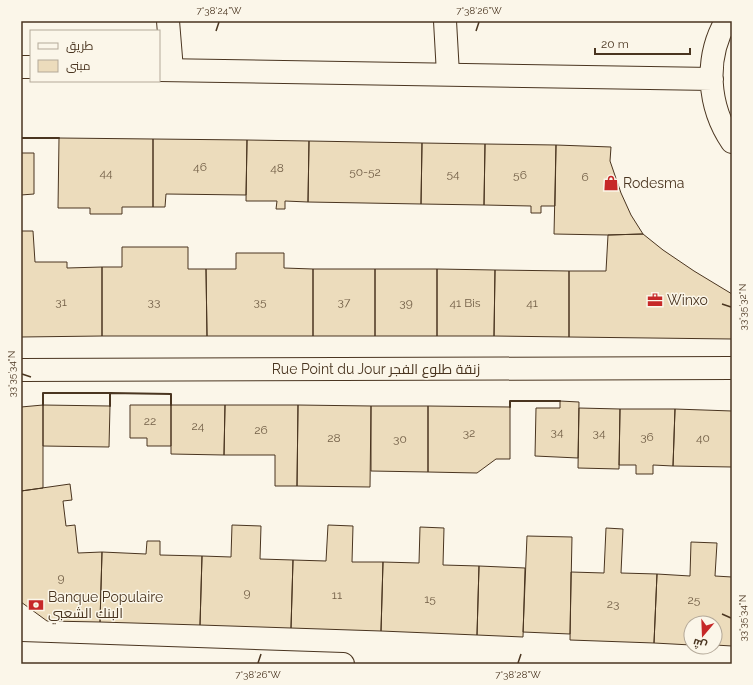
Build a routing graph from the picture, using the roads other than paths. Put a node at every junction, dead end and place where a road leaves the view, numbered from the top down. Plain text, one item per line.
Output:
1 (168, 21) edge
2 (445, 21) edge
3 (726, 21) edge
4 (166, 70) edge
5 (448, 74) junction
6 (712, 79) junction
7 (732, 142) edge
8 (732, 368) edge
9 (21, 370) edge
10 (21, 653) edge
11 (343, 664) edge

1 - 4 street
2 - 5 street
3 - 6 street
4 - 5 street
5 - 6 street
6 - 7 street
8 - 9 street, Rue Point du Jour زنقة طلوع الفجر
10 - 11 street

